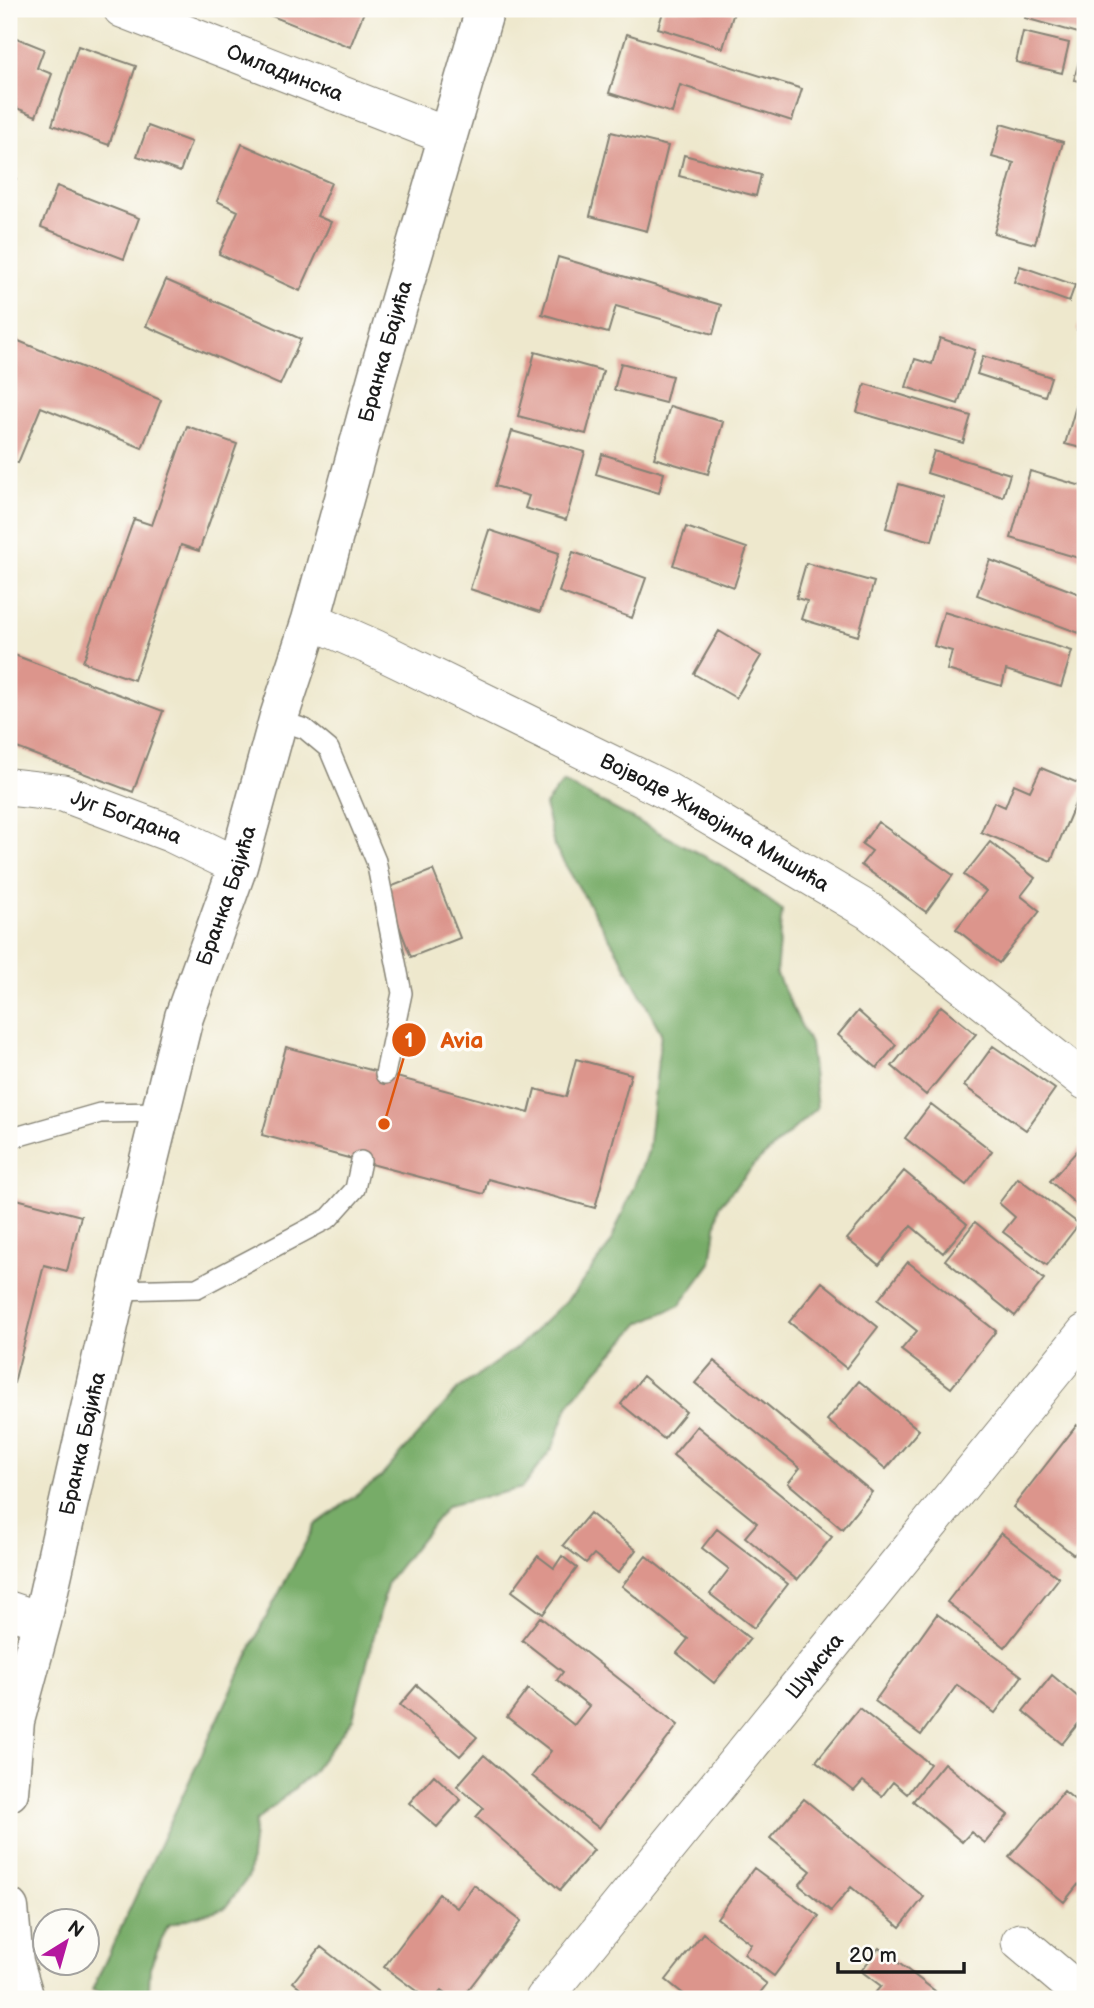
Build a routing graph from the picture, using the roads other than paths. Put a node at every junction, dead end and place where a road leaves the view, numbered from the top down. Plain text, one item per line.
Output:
1 (122, 9) edge
2 (485, 9) edge
3 (447, 136) junction
4 (310, 620) junction
5 (278, 720) junction
6 (9, 787) edge
7 (238, 866) junction
8 (385, 1074) dead end
9 (1085, 1081) edge
10 (161, 1112) junction
11 (9, 1139) edge
12 (361, 1161) dead end
13 (117, 1290) junction
14 (1085, 1333) edge
15 (26, 1615) edge
16 (9, 1792) edge
17 (9, 1908) edge
18 (1020, 1942) dead end
19 (1085, 1997) edge
20 (25, 1999) edge
21 (544, 1999) edge

1 - 3 street, Омладинска
2 - 3 main road, Бранка Бајића
3 - 4 main road, Бранка Бајића
4 - 5 main road, Бранка Бајића
4 - 9 street, Војводе Живојина Мишића
5 - 7 main road, Бранка Бајића
5 - 8 lane
6 - 7 street, Југ Богдана
7 - 10 main road, Бранка Бајића
10 - 11 lane
10 - 13 main road, Бранка Бајића
12 - 13 lane
13 - 15 main road, Бранка Бајића
14 - 21 street, Шумска
15 - 16 main road, Бранка Бајића
17 - 20 main road
18 - 19 street

